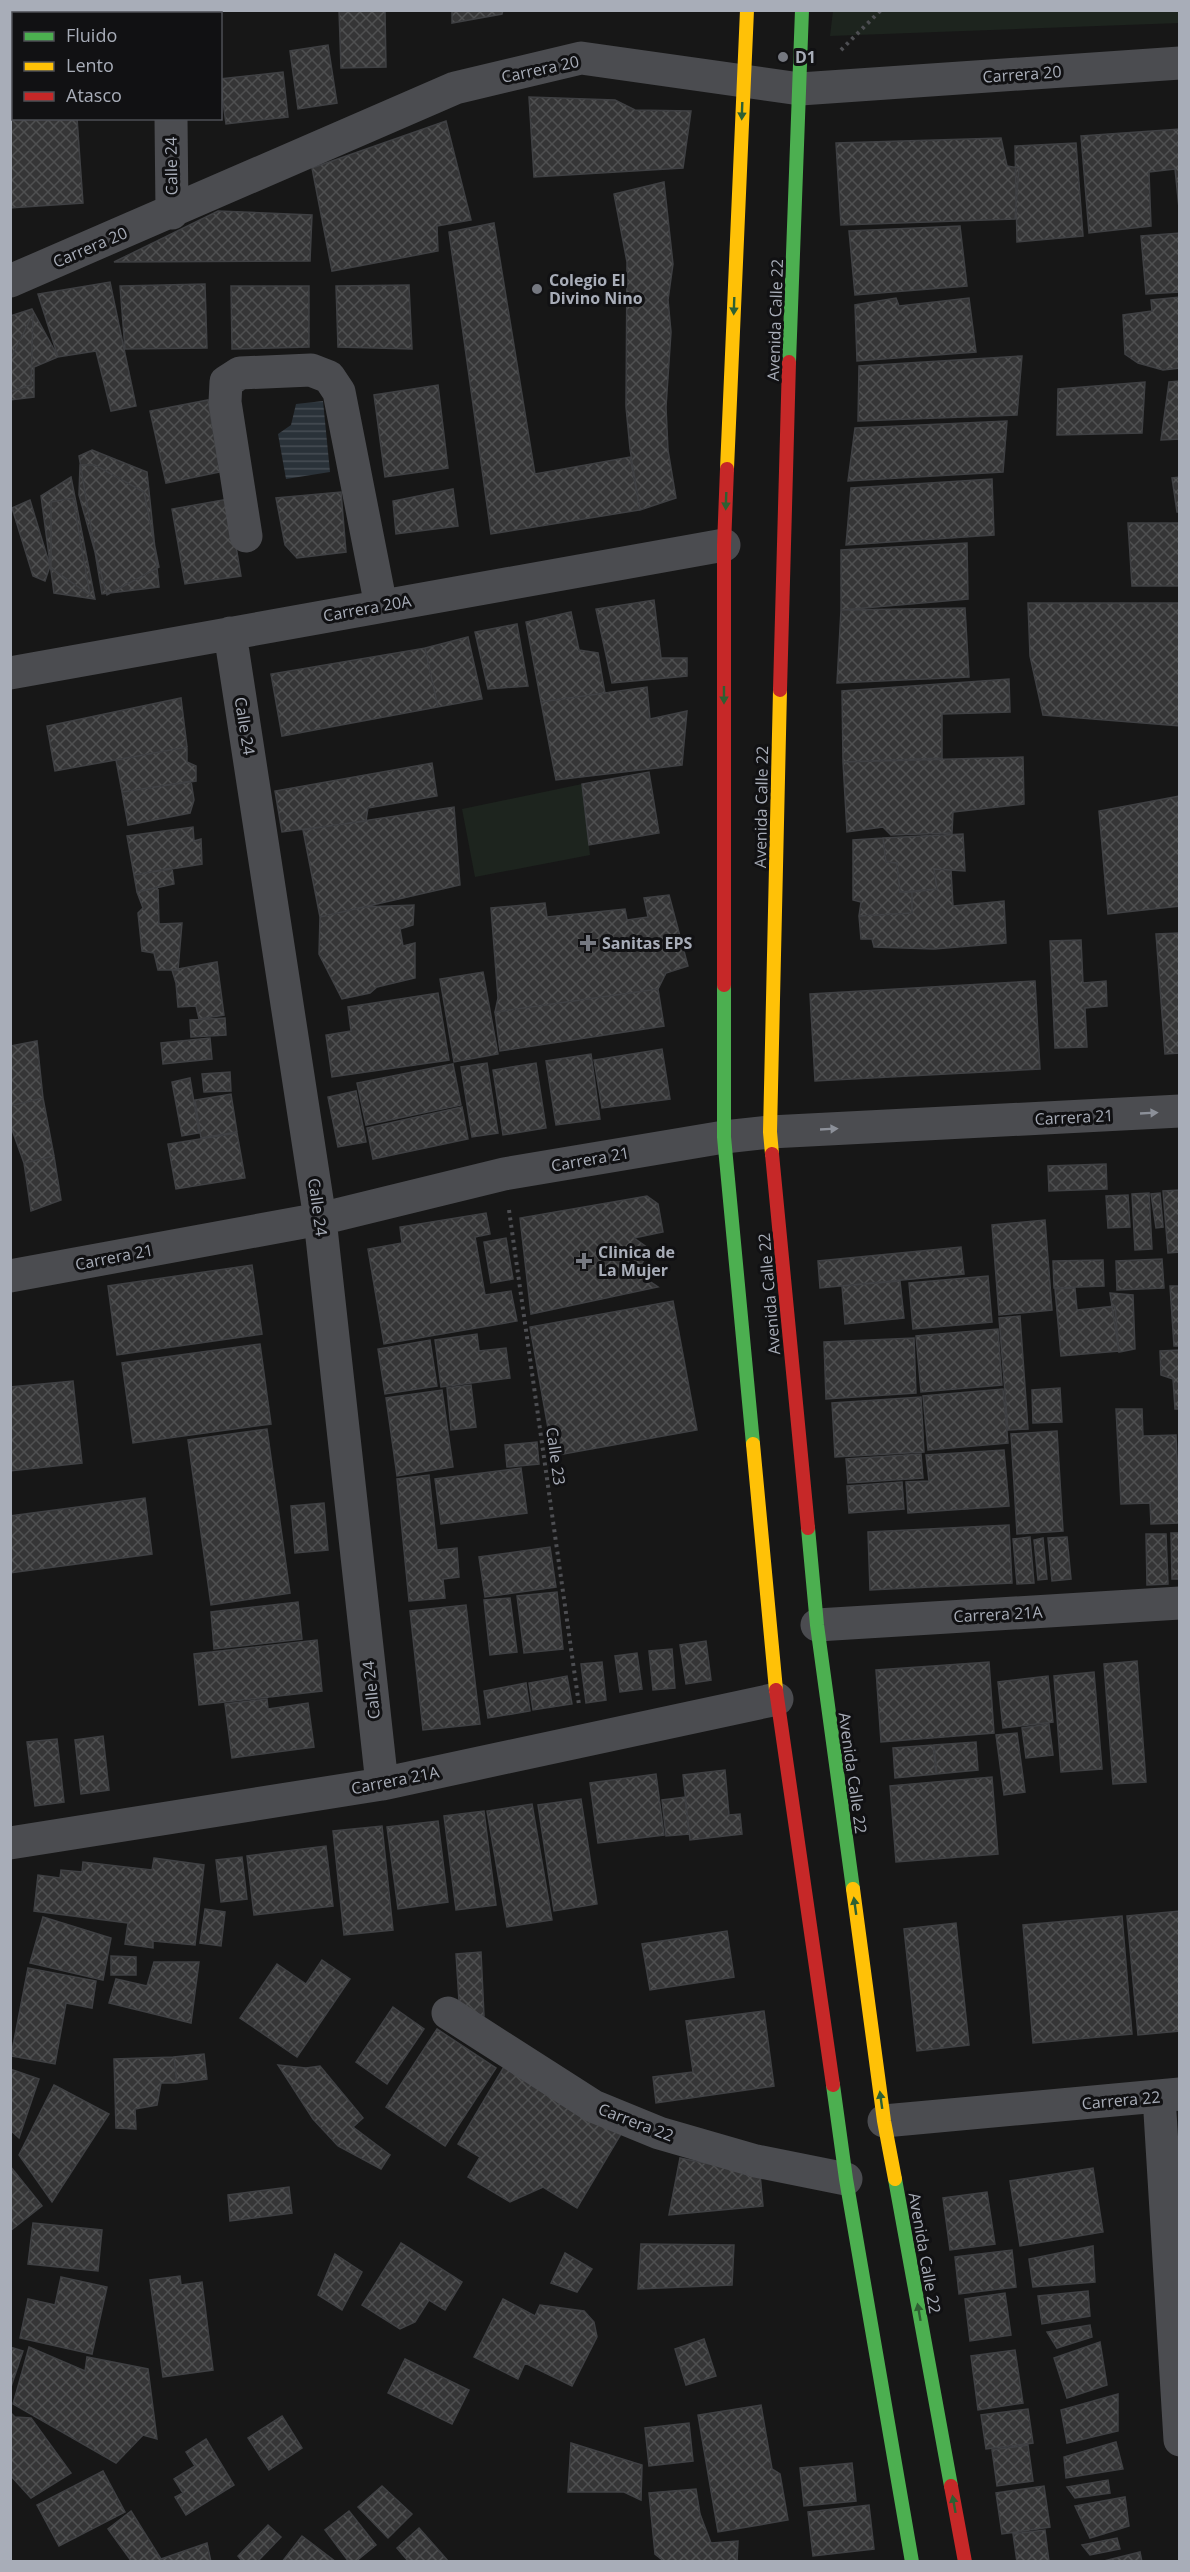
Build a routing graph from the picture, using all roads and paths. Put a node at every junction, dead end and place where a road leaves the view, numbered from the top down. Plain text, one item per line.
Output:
1 (747, 10) edge
2 (802, 10) edge
3 (1179, 63) edge
4 (743, 83) junction
5 (800, 89) junction
6 (171, 120) edge
7 (172, 213) junction
8 (10, 281) edge
9 (246, 536) dead end
10 (724, 545) junction
11 (381, 606) junction
12 (230, 633) junction
13 (10, 673) edge
14 (1179, 1111) edge
15 (770, 1132) junction
16 (724, 1137) junction
17 (504, 1174) junction
18 (320, 1219) junction
19 (10, 1276) edge
20 (1179, 1603) edge
21 (817, 1625) junction
22 (777, 1699) junction
23 (584, 1741) junction
24 (382, 1784) junction
25 (10, 1843) edge
26 (448, 2013) dead end
27 (1169, 2095) edge
28 (884, 2121) junction
29 (846, 2179) junction
30 (1179, 2440) edge
31 (912, 2562) edge
32 (965, 2562) edge

1 - 4 street, Avenida Calle 22
2 - 5 street, Avenida Calle 22
3 - 5 street, Carrera 20
4 - 5 street, Carrera 20
4 - 7 street, Carrera 20
4 -> 10 street, Avenida Calle 22
5 - 15 street, Avenida Calle 22
6 - 7 street, Calle 24
7 - 8 street, Carrera 20
9 - 11 street
10 - 11 street, Carrera 20A
10 -> 16 street, Avenida Calle 22
11 - 12 street, Carrera 20A
12 - 13 street, Carrera 20A
12 - 18 street, Calle 24
15 -> 14 street, Carrera 21
15 - 16 street, Carrera 21
15 - 21 street, Avenida Calle 22
16 - 17 street, Carrera 21
16 - 22 street, Avenida Calle 22
17 - 18 street, Carrera 21
17 - 23 path, Calle 23
18 - 19 street, Carrera 21
18 - 24 street, Calle 24
20 - 21 street, Carrera 21A
28 -> 21 street, Avenida Calle 22
22 - 23 street, Carrera 21A
22 - 29 street, Avenida Calle 22
23 - 24 street, Carrera 21A
24 - 25 street, Carrera 21A
26 - 29 street, Carrera 22
27 - 28 street, Carrera 22
27 - 30 street
32 -> 28 street, Avenida Calle 22
29 - 31 street, Avenida Calle 22

